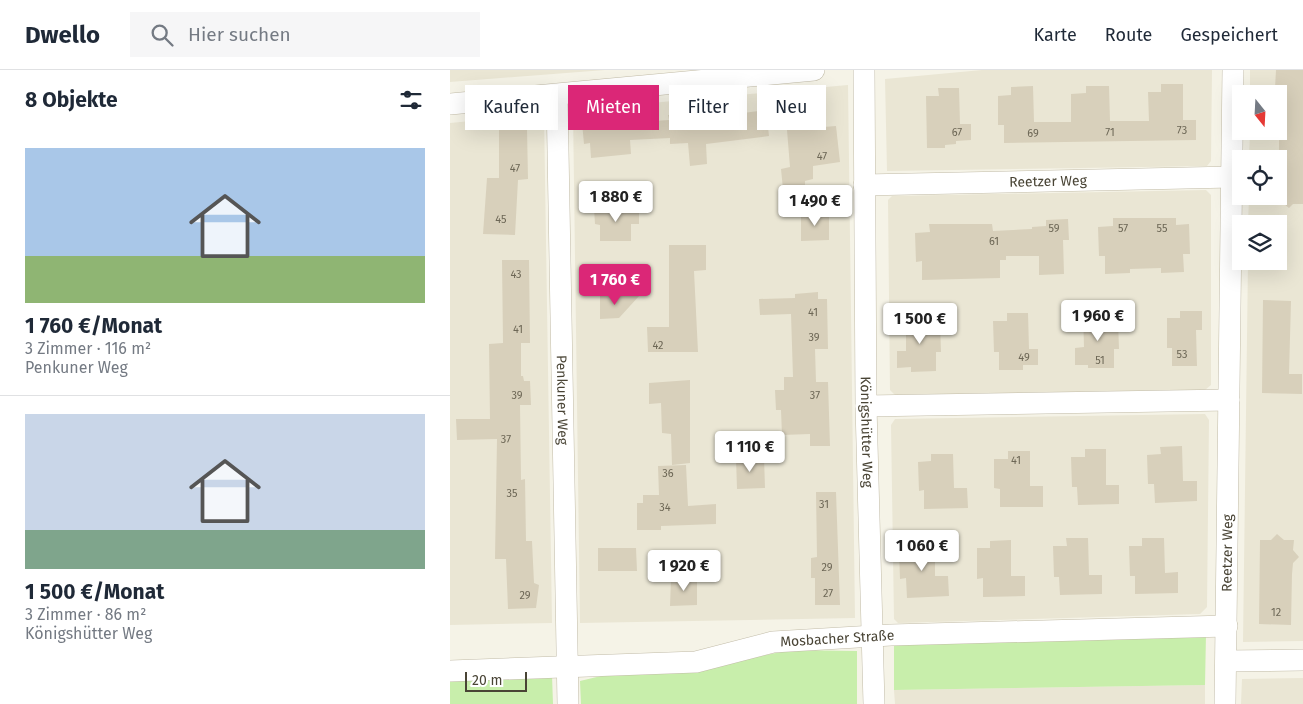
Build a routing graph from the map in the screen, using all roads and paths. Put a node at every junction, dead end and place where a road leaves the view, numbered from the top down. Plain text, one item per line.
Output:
1 (814, 70) edge
2 (864, 70) edge
3 (1233, 70) edge
4 (558, 95) edge
5 (465, 103) edge
6 (450, 104) edge
7 (558, 130) edge
8 (1232, 150) edge
9 (1232, 176) joint
10 (864, 185) junction
11 (1229, 400) junction
12 (866, 406) junction
13 (1227, 626) junction
14 (873, 636) junction
15 (1303, 660) edge
16 (1226, 661) junction
17 (567, 667) junction
18 (450, 670) edge
19 (568, 704) edge
20 (874, 704) edge
21 (1226, 704) edge

1 - 4 street
2 - 10 street, Königshütter Weg
3 - 8 street, Reetzer Weg
5 - 6 street
7 - 17 street, Penkuner Weg
9 - 10 street, Reetzer Weg
9 - 11 street, Reetzer Weg
10 - 12 street, Königshütter Weg
11 - 12 street
11 - 13 street, Reetzer Weg
12 - 14 street, Königshütter Weg
13 - 14 street, Mosbacher Straße
13 - 16 street, Reetzer Weg
14 - 17 street, Mosbacher Straße
14 - 20 street, Königshütter Weg
15 - 16 street
16 - 21 street, Reetzer Weg
17 - 18 street, Mosbacher Straße
17 - 19 street, Penkuner Weg

